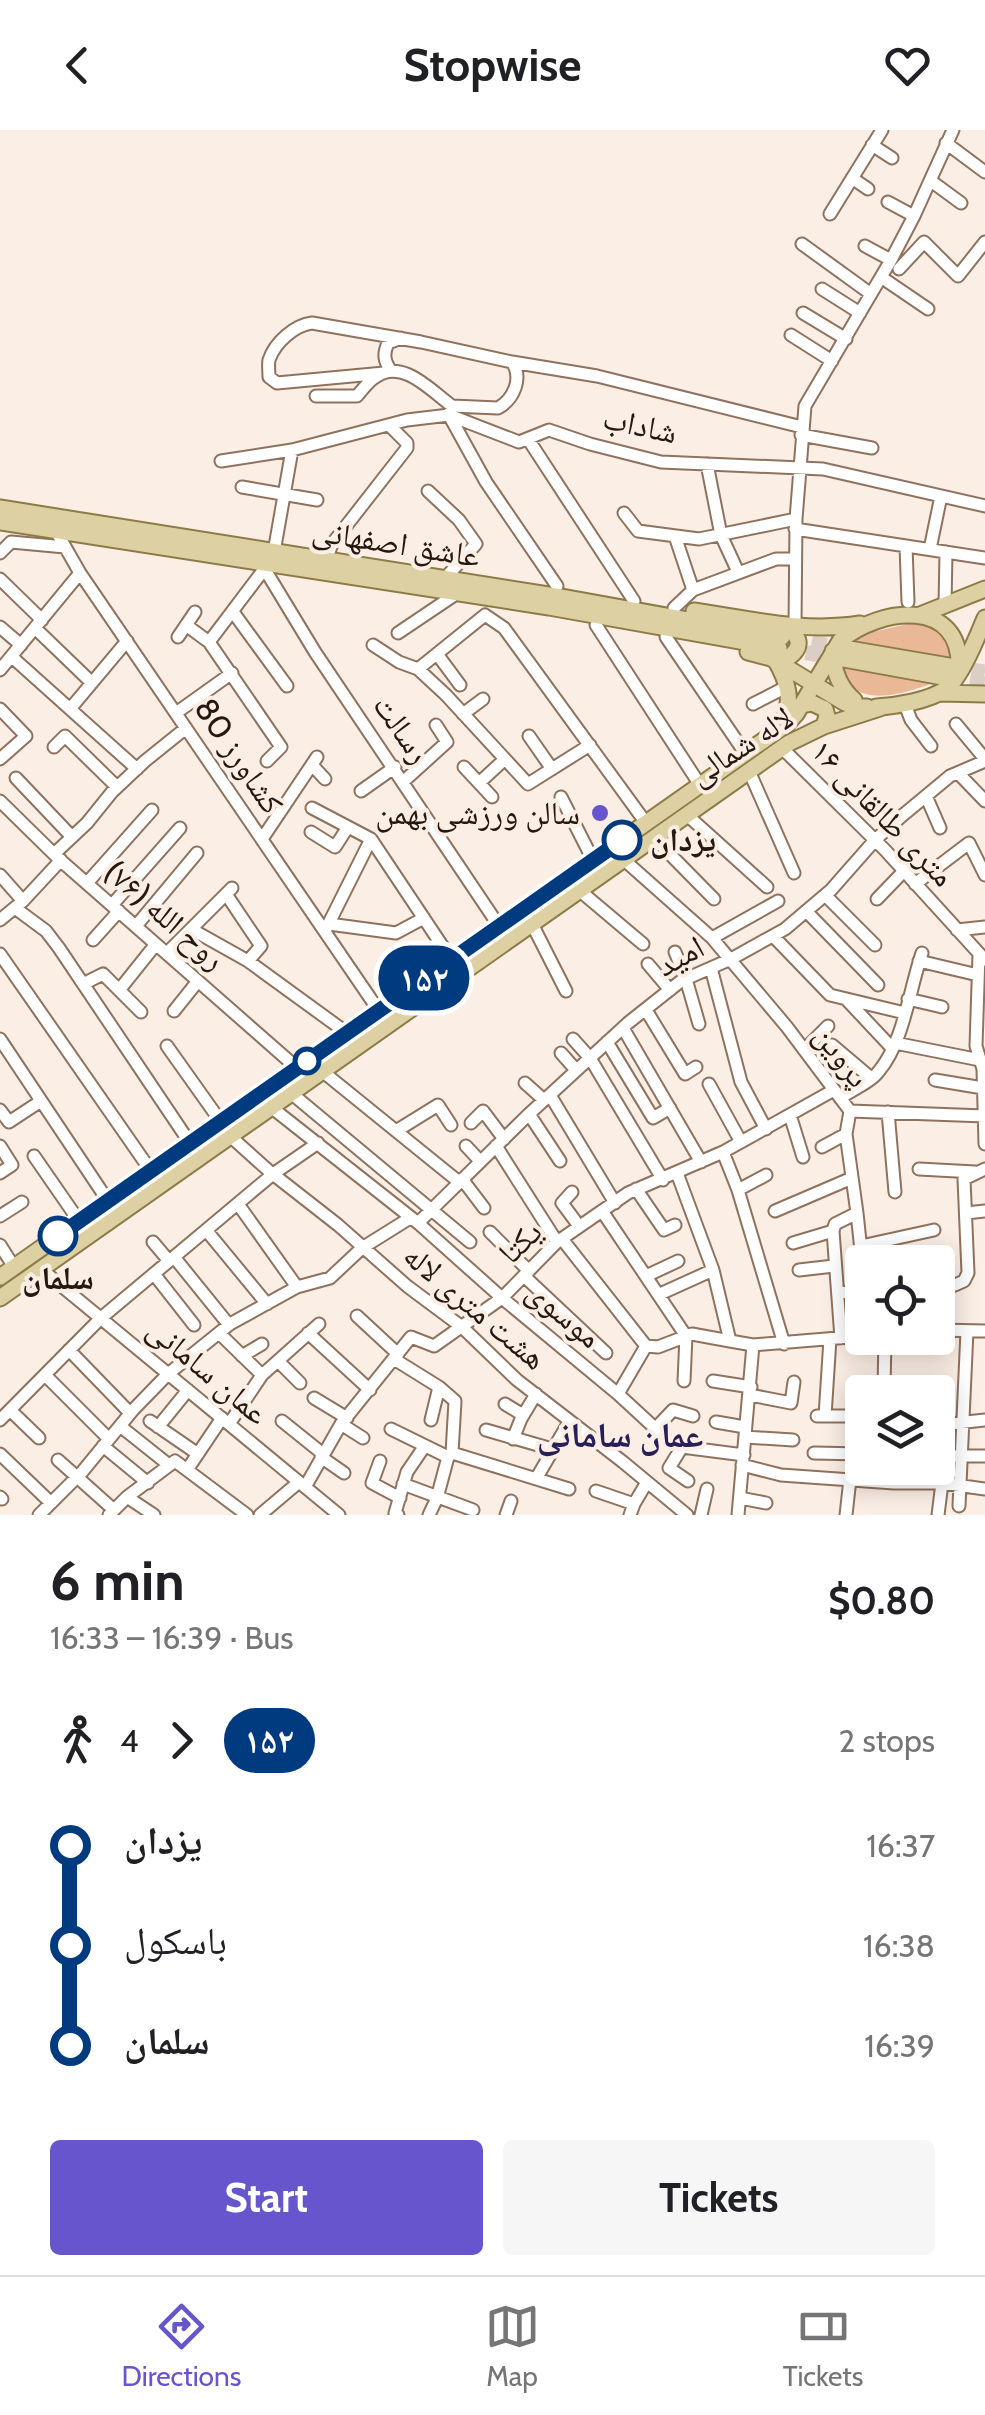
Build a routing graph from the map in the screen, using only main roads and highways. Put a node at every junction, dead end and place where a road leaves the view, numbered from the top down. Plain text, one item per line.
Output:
1 (0, 508) edge
2 (0, 522) edge
3 (267, 561) junction
4 (386, 576) junction
5 (985, 589) edge
6 (967, 597) junction
7 (985, 610) edge
8 (941, 613) junction
9 (985, 618) edge
10 (883, 620) junction
11 (981, 641) edge
12 (780, 642) junction
13 (842, 653) junction
14 (950, 671) junction
15 (814, 684) junction
16 (936, 693) junction
17 (985, 694) edge
18 (802, 705) junction
19 (875, 707) junction
20 (824, 726) junction
21 (777, 731) junction
22 (650, 830) junction
23 (559, 894) junction
24 (225, 1129) junction
25 (170, 1158) junction
26 (172, 1177) junction
27 (134, 1183) junction
28 (136, 1202) junction
29 (7, 1272) edge
30 (0, 1298) edge

1 - 3 main road, عاشق اصفهانی
2 - 3 main road, عاشق اصفهانی
3 - 4 main road, عاشق اصفهانی
3 - 4 main road, عاشق اصفهانی
4 - 12 main road, عاشق اصفهانی
4 - 12 main road
4 - 12 main road
5 - 6 main road
6 - 7 main road
6 - 8 main road
8 - 10 main road
8 - 11 main road
8 - 14 main road
9 - 11 main road
10 - 12 main road
10 - 13 main road
11 - 14 main road
12 - 15 main road
12 - 21 main road
13 - 14 main road
13 - 15 main road, لاله شمالی
13 - 19 main road
14 - 16 main road
15 - 18 main road, لاله شمالی
15 - 19 main road
16 - 17 main road
16 - 19 main road, لاله شمالی
18 - 20 main road
18 - 21 main road, لاله شمالی
19 - 20 main road, لاله شمالی
20 - 22 main road, لاله شمالی
21 - 22 main road, لاله شمالی
22 - 23 main road, لاله شمالی
22 - 23 main road, لاله شمالی
23 - 24 main road, لاله شمالی
23 - 24 main road, لاله شمالی
24 - 25 main road, لاله شمالی
24 - 26 main road, لاله شمالی
25 - 26 main road
25 - 27 main road, لاله شمالی
26 - 28 main road, لاله شمالی
27 - 28 main road
27 - 29 main road, لاله شمالی
28 - 30 main road, لاله شمالی

